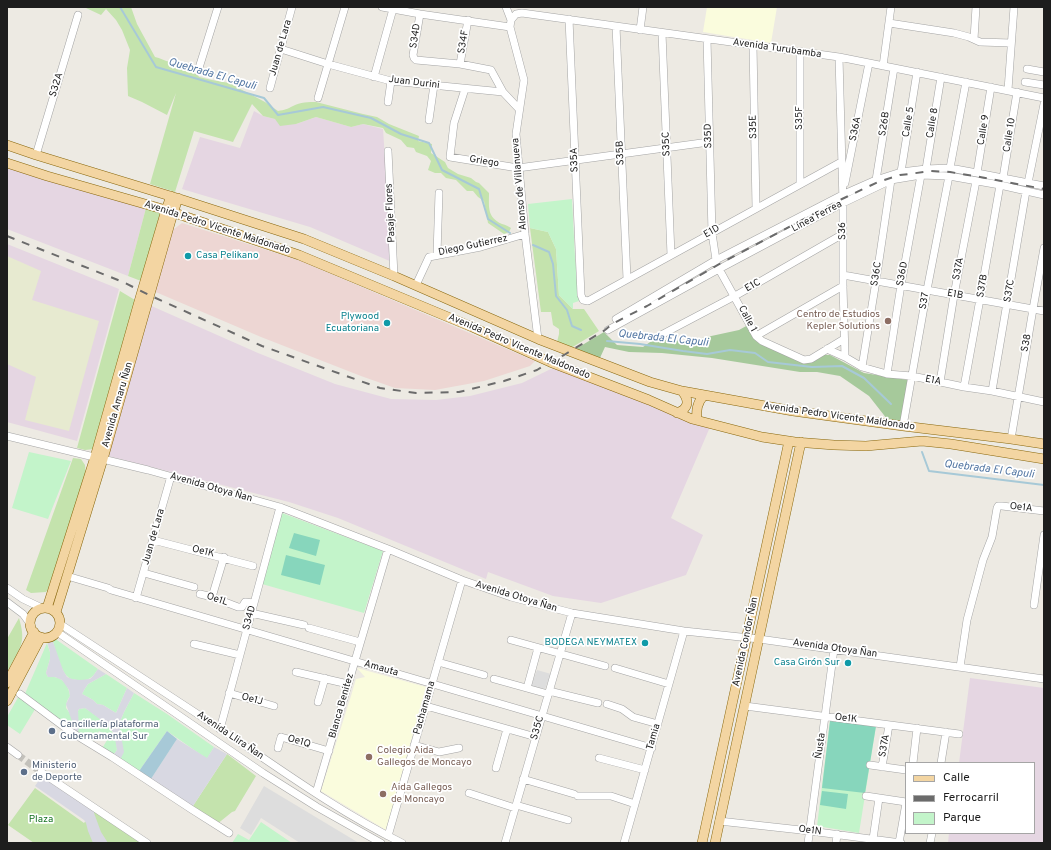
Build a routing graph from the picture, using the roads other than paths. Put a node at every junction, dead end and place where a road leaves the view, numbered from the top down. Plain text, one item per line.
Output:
1 (218, 7) edge
2 (292, 7) edge
3 (345, 7) edge
4 (382, 7) edge
5 (506, 7) edge
6 (643, 7) edge
7 (891, 7) edge
8 (976, 7) edge
9 (1014, 7) edge
10 (393, 9) junction
11 (420, 14) junction
12 (78, 15) dead end
13 (569, 19) junction
14 (468, 20) junction
15 (510, 23) junction
16 (889, 23) junction
17 (616, 26) junction
18 (640, 30) junction
19 (662, 33) junction
20 (707, 39) junction
21 (974, 39) junction
22 (1011, 43) junction
23 (753, 45) junction
24 (281, 49) junction
25 (800, 52) junction
26 (839, 57) junction
27 (869, 63) junction
28 (328, 64) junction
29 (460, 64) junction
30 (883, 66) junction
31 (894, 68) junction
32 (1027, 69) dead end
33 (198, 71) dead end
34 (917, 72) junction
35 (1044, 72) edge
36 (374, 77) junction
37 (941, 77) junction
38 (392, 81) junction
39 (966, 82) junction
40 (1025, 82) dead end
41 (1044, 85) edge
42 (434, 86) junction
43 (991, 87) junction
44 (270, 88) dead end
45 (465, 89) junction
46 (1008, 90) junction
47 (503, 92) junction
48 (1017, 92) junction
49 (318, 98) dead end
50 (1044, 98) edge
51 (388, 102) dead end
52 (1044, 104) edge
53 (519, 110) junction
54 (430, 120) dead end
55 (709, 142) junction
56 (7, 145) edge
57 (667, 148) junction
58 (388, 150) dead end
59 (621, 154) junction
60 (36, 155) junction
61 (575, 160) junction
62 (841, 162) junction
63 (7, 163) edge
64 (518, 168) junction
65 (950, 168) junction
66 (901, 172) junction
67 (923, 172) junction
68 (977, 173) junction
69 (949, 176) junction
70 (876, 180) junction
71 (891, 180) junction
72 (976, 181) junction
73 (1002, 182) junction
74 (800, 184) junction
75 (1028, 184) junction
76 (1044, 186) edge
77 (1026, 191) junction
78 (439, 194) dead end
79 (842, 195) junction
80 (1044, 195) edge
81 (174, 197) junction
82 (843, 203) junction
83 (756, 208) junction
84 (169, 211) junction
85 (712, 233) junction
86 (525, 234) junction
87 (843, 234) junction
88 (1044, 248) edge
89 (437, 254) junction
90 (671, 255) junction
91 (716, 260) junction
92 (719, 269) junction
93 (843, 275) junction
94 (394, 276) junction
95 (627, 280) junction
96 (876, 281) junction
97 (416, 285) junction
98 (901, 285) junction
99 (843, 286) junction
100 (927, 290) junction
101 (954, 295) junction
102 (735, 296) junction
103 (980, 299) junction
104 (583, 300) joint
105 (1008, 304) junction
106 (1033, 309) junction
107 (1044, 311) edge
108 (616, 319) dead end
109 (608, 330) dead end
110 (661, 335) dead end
111 (756, 336) junction
112 (538, 339) junction
113 (844, 339) junction
114 (827, 349) junction
115 (845, 357) junction
116 (862, 367) junction
117 (887, 374) junction
118 (912, 376) junction
119 (940, 382) junction
120 (964, 387) junction
121 (682, 391) junction
122 (992, 392) junction
123 (704, 395) junction
124 (1018, 396) junction
125 (1044, 402) edge
126 (677, 412) junction
127 (697, 420) junction
128 (903, 426) junction
129 (7, 436) edge
130 (1011, 439) junction
131 (789, 441) junction
132 (801, 442) junction
133 (1044, 444) edge
134 (99, 458) junction
135 (1044, 459) edge
136 (171, 476) junction
137 (280, 508) junction
138 (1044, 511) edge
139 (1044, 535) edge
140 (153, 540) junction
141 (388, 549) junction
142 (224, 558) junction
143 (253, 566) dead end
144 (144, 573) junction
145 (67, 576) junction
146 (462, 580) junction
147 (194, 587) dead end
148 (7, 588) edge
149 (200, 594) dead end
150 (212, 597) junction
151 (136, 598) junction
152 (7, 602) edge
153 (254, 603) junction
154 (1034, 605) dead end
155 (44, 608) junction
156 (56, 612) junction
157 (252, 613) junction
158 (572, 613) junction
159 (58, 628) junction
160 (247, 630) junction
161 (35, 631) junction
162 (684, 631) junction
163 (747, 638) junction
164 (759, 639) junction
165 (511, 640) dead end
166 (360, 642) junction
167 (194, 644) dead end
168 (538, 648) junction
169 (834, 649) junction
170 (560, 654) junction
171 (240, 655) junction
172 (355, 661) junction
173 (438, 662) junction
174 (605, 666) dead end
175 (960, 667) junction
176 (615, 668) dead end
177 (296, 672) dead end
178 (484, 675) dead end
179 (325, 678) junction
180 (494, 679) dead end
181 (1044, 679) edge
182 (7, 683) edge
183 (348, 684) junction
184 (432, 684) junction
185 (669, 684) junction
186 (527, 688) junction
187 (229, 693) junction
188 (549, 693) junction
189 (20, 694) dead end
190 (7, 701) edge
191 (318, 702) dead end
192 (598, 704) dead end
193 (607, 704) dead end
194 (274, 706) dead end
195 (426, 706) junction
196 (745, 706) junction
197 (542, 716) junction
198 (825, 717) junction
199 (658, 724) junction
200 (889, 725) junction
201 (220, 728) junction
202 (916, 728) junction
203 (507, 729) junction
204 (946, 732) junction
205 (959, 734) dead end
206 (536, 737) junction
207 (414, 745) junction
208 (7, 747) edge
209 (278, 748) dead end
210 (459, 748) dead end
211 (652, 748) junction
212 (329, 751) junction
213 (18, 755) tunnel mouth
214 (599, 758) dead end
215 (912, 762) edge
216 (942, 762) edge
217 (870, 765) dead end
218 (882, 767) junction
219 (496, 768) dead end
220 (645, 770) junction
221 (905, 770) edge
222 (41, 772) tunnel mouth
223 (523, 779) junction
224 (469, 793) dead end
225 (316, 794) junction
226 (866, 796) dead end
227 (879, 798) junction
228 (905, 803) edge
229 (635, 804) junction
230 (515, 807) junction
231 (905, 810) edge
232 (568, 820) dead end
233 (719, 821) junction
234 (810, 831) junction
235 (229, 833) dead end
236 (837, 834) junction
237 (388, 836) junction
238 (873, 839) junction
239 (147, 843) edge
240 (381, 843) edge
241 (402, 843) edge
242 (505, 843) edge
243 (624, 843) edge
244 (702, 843) edge
245 (715, 843) edge
246 (808, 843) edge
247 (836, 843) edge
248 (900, 843) edge

1 - 33 street
2 - 24 street, Juan de Lara
3 - 28 street
4 - 10 street
5 - 15 street, Alonso de Villanueva
6 - 18 street
7 - 16 street
8 - 21 street
9 - 22 street
10 - 11 street
10 - 36 street
11 - 14 street
11 - 29 street, S34D
12 - 60 street, S32A
13 - 15 street, Avenida Turubamba
13 - 17 street, Avenida Turubamba
13 - 61 street, S35A
14 - 15 street
14 - 29 street, S34F
15 - 53 street, Alonso de Villanueva
16 - 21 street
16 - 30 street
17 - 18 street, Avenida Turubamba
17 - 59 street, S35B
18 - 19 street, Avenida Turubamba
19 - 20 street, Avenida Turubamba
19 - 57 street, S35C
20 - 23 street, Avenida Turubamba
20 - 55 street, S35D
21 - 22 street
22 - 46 street
23 - 25 street, Avenida Turubamba
23 - 83 street, S35E
24 - 28 street, Juan Durini
24 - 44 street, Juan de Lara
25 - 26 street, Avenida Turubamba
25 - 74 street, S35F
26 - 27 street, Avenida Turubamba
26 - 62 street, S36
27 - 30 street, Avenida Turubamba
27 - 79 street, S36A
28 - 36 street, Juan Durini
28 - 49 street
29 - 47 street
30 - 31 street, Avenida Turubamba
31 - 34 street, Avenida Turubamba
31 - 70 street, S26B
32 - 35 street
34 - 37 street, Avenida Turubamba
34 - 66 street, Calle 5
36 - 38 street, Juan Durini
37 - 39 street, Avenida Turubamba
37 - 67 street, Calle 8
38 - 42 street, Juan Durini
38 - 51 street
39 - 43 street, Avenida Turubamba
39 - 65 street
40 - 41 street
42 - 45 street, Juan Durini
42 - 54 street
43 - 46 street, Avenida Turubamba
43 - 68 street, Calle 9
45 - 47 street, Juan Durini
45 - 64 street, Griego
46 - 48 street, Avenida Turubamba
47 - 53 street
48 - 50 street, Avenida Turubamba
48 - 73 street, Calle 10
52 - 75 street
53 - 64 street, Alonso de Villanueva
55 - 57 street, Griego
55 - 85 street, S35D
56 - 60 main road, Avenida Pedro Vicente Maldonado
57 - 59 street, Griego
57 - 90 street, S35C
58 - 94 street, Pasaje Flores
59 - 61 street, Griego
59 - 95 street, S35B
60 - 81 main road, Avenida Pedro Vicente Maldonado
61 - 64 street, Griego
61 - 104 street, S35A
62 - 74 street, E1D
62 - 79 street, S36
63 - 84 main road, Avenida Pedro Vicente Maldonado
64 - 86 street, Alonso de Villanueva
65 - 67 street, Línea Ferrea
65 - 68 street, Línea Ferrea
66 - 67 street, Línea Ferrea
66 - 70 street, Línea Ferrea
67 - 69 street, Línea Ferrea
67 - 71 street, Línea Ferrea
67 - 98 street, S36D
68 - 73 street, Línea Ferrea
69 - 72 street, Línea Ferrea
69 - 100 street, S37
70 - 79 street, Línea Ferrea
71 - 82 street, Línea Ferrea
71 - 96 street, S36C
72 - 73 street, Línea Ferrea
72 - 101 street, S37A
73 - 75 street, Línea Ferrea
73 - 77 street, Línea Ferrea
73 - 103 street, S37B
74 - 83 street, E1D
75 - 76 street, Línea Ferrea
77 - 80 street, Línea Ferrea
77 - 105 street, S37C
78 - 89 street
79 - 82 street, S36
79 - 91 street, Línea Ferrea
81 - 84 main road, Avenida Amaru Ñan
81 - 94 main road, Avenida Pedro Vicente Maldonado
82 - 87 street, S36
82 - 92 street, Línea Ferrea
83 - 85 street, E1D
84 - 126 main road, Avenida Pedro Vicente Maldonado
84 - 134 main road, Avenida Amaru Ñan
85 - 90 street, E1D
85 - 91 street, Calle 1
86 - 89 street, Diego Gutierrez
86 - 112 street, Alonso de Villanueva
87 - 93 street, S36
87 - 102 street, E1C
88 - 106 street, S38
89 - 97 street, Diego Gutierrez
90 - 95 street, E1D
91 - 92 street, Calle 1
91 - 108 street, Línea Ferrea
92 - 102 street, Calle 1
92 - 109 street, Línea Ferrea
93 - 96 street, E1B
93 - 99 street, S36
94 - 97 main road, Avenida Pedro Vicente Maldonado
95 - 104 street, E1D
96 - 98 street, E1B
96 - 116 street, S36C
97 - 112 main road, Avenida Pedro Vicente Maldonado
98 - 100 street, E1B
98 - 117 street, S36D
99 - 111 street
99 - 113 street, S36
100 - 101 street, E1B
100 - 118 street, S37
101 - 103 street, E1B
101 - 119 street, S37A
102 - 110 street, E1C
102 - 111 street, Calle 1
103 - 105 street, E1B
103 - 120 street, S37B
105 - 106 street, E1B
105 - 122 street, S37C
106 - 107 street, E1B
106 - 124 street, S38
111 - 114 street, Calle 1
112 - 121 main road, Avenida Pedro Vicente Maldonado
113 - 114 street, Calle 1
113 - 115 street, S36
114 - 115 street, E1A
115 - 116 street, E1A
116 - 117 street, E1A
117 - 118 street, E1A
118 - 119 street, E1A
118 - 128 street, S37
119 - 120 street, E1A
120 - 122 street, E1A
121 - 123 main road, Avenida Pedro Vicente Maldonado
121 - 126 main road
122 - 124 street, E1A
123 - 127 main road
123 - 128 main road, Avenida Pedro Vicente Maldonado
124 - 125 street, E1A
124 - 130 street, S38
126 - 127 main road, Avenida Pedro Vicente Maldonado
127 - 131 main road, Avenida Pedro Vicente Maldonado
128 - 130 main road, Avenida Pedro Vicente Maldonado
129 - 134 street, Avenida Otoya Ñan
130 - 133 main road, Avenida Pedro Vicente Maldonado
131 - 132 main road, Avenida Pedro Vicente Maldonado
131 - 163 main road, Avenida Condor Ñan
132 - 135 main road, Avenida Pedro Vicente Maldonado
132 - 164 main road, Avenida Condor Ñan
134 - 136 street, Avenida Otoya Ñan
134 - 145 main road, Avenida Amaru Ñan
134 - 155 main road, Avenida Amaru Ñan
136 - 137 street, Avenida Otoya Ñan
136 - 140 street, Juan de Lara
137 - 141 street, Avenida Otoya Ñan
137 - 153 street, S34D
138 - 175 street, Oe1A
139 - 154 street
140 - 142 street, Oe1K
140 - 144 street, Juan de Lara
141 - 146 street, Avenida Otoya Ñan
141 - 166 street, Blanca Benitez
142 - 143 street, Oe1K
142 - 150 street
144 - 147 street
144 - 151 street, Juan de Lara
145 - 151 street, Amauta
145 - 156 main road, Avenida Amaru Ñan
146 - 158 street, Avenida Otoya Ñan
146 - 173 street, Pachamama
148 - 155 street
149 - 150 street, Oe1L
150 - 153 street, Oe1L
151 - 160 street, Amauta
152 - 161 street
153 - 157 street, S34D
155 - 156 main road
155 - 161 main road
156 - 159 main road
157 - 160 street, S34D
157 - 166 street
158 - 162 street, Avenida Otoya Ñan
158 - 170 street, S35C
159 - 161 main road
159 - 201 street, Avenida Llira Ñan
159 - 240 street, Avenida Llira Ñan
160 - 171 street, S34D
160 - 172 street, Amauta
161 - 182 main road
161 - 190 main road
162 - 163 street, Avenida Otoya Ñan
162 - 185 street, Tamia
163 - 164 street, Avenida Otoya Ñan
163 - 244 main road, Avenida Condor Ñan
164 - 169 street, Avenida Otoya Ñan
164 - 196 main road, Avenida Condor Ñan
165 - 168 street
166 - 172 street, Blanca Benitez
167 - 171 street
168 - 170 street
168 - 186 street
169 - 175 street, Avenida Otoya Ñan
169 - 198 street, Ñusta
170 - 174 street
170 - 188 street, S35C
171 - 187 street, S34D
172 - 183 street, Blanca Benitez
172 - 184 street, Amauta
173 - 178 street
173 - 184 street, Pachamama
175 - 181 street, Avenida Otoya Ñan
176 - 185 street
177 - 179 street
179 - 183 street
179 - 191 street
180 - 186 street
183 - 212 street, Blanca Benitez
184 - 195 street, Pachamama
184 - 197 street, Amauta
185 - 199 street, Tamia
186 - 188 street
187 - 194 street, Oe1J
187 - 201 street, S34D
188 - 192 street
188 - 197 street, S35C
189 - 235 street
193 - 199 street
195 - 203 street
195 - 207 street, Pachamama
196 - 198 street, Oe1K
196 - 233 main road, Avenida Condor Ñan
197 - 206 street, S35C
197 - 211 street, Amauta
198 - 200 street, Oe1K
198 - 234 street, Ñusta
199 - 211 street, Tamia
200 - 202 street, Oe1K
200 - 218 street, S37A
201 - 225 street, Avenida Llira Ñan
202 - 204 street, Oe1K
202 - 215 street
203 - 206 street
203 - 219 street
204 - 205 street, Oe1K
204 - 216 street
206 - 223 street, S35C
207 - 210 street
207 - 237 street, Pachamama
208 - 213 street
209 - 212 street, Oe1Q
211 - 220 street, Tamia
212 - 225 street, Blanca Benitez
214 - 220 street
217 - 218 street
218 - 221 street
220 - 229 street, Tamia
222 - 239 street
223 - 229 street
223 - 230 street, S35C
224 - 230 street
225 - 237 street, Avenida Llira Ñan
226 - 227 street
227 - 228 street
227 - 238 street
229 - 243 street, Tamia
230 - 232 street
230 - 242 street, S35C
231 - 248 street
233 - 234 street, Oe1N
233 - 245 main road, Avenida Condor Ñan
234 - 236 street, Oe1N
234 - 246 street, Ñusta
236 - 238 street, Oe1N
236 - 247 street
237 - 241 street, Avenida Llira Ñan
238 - 248 street, Oe1N

